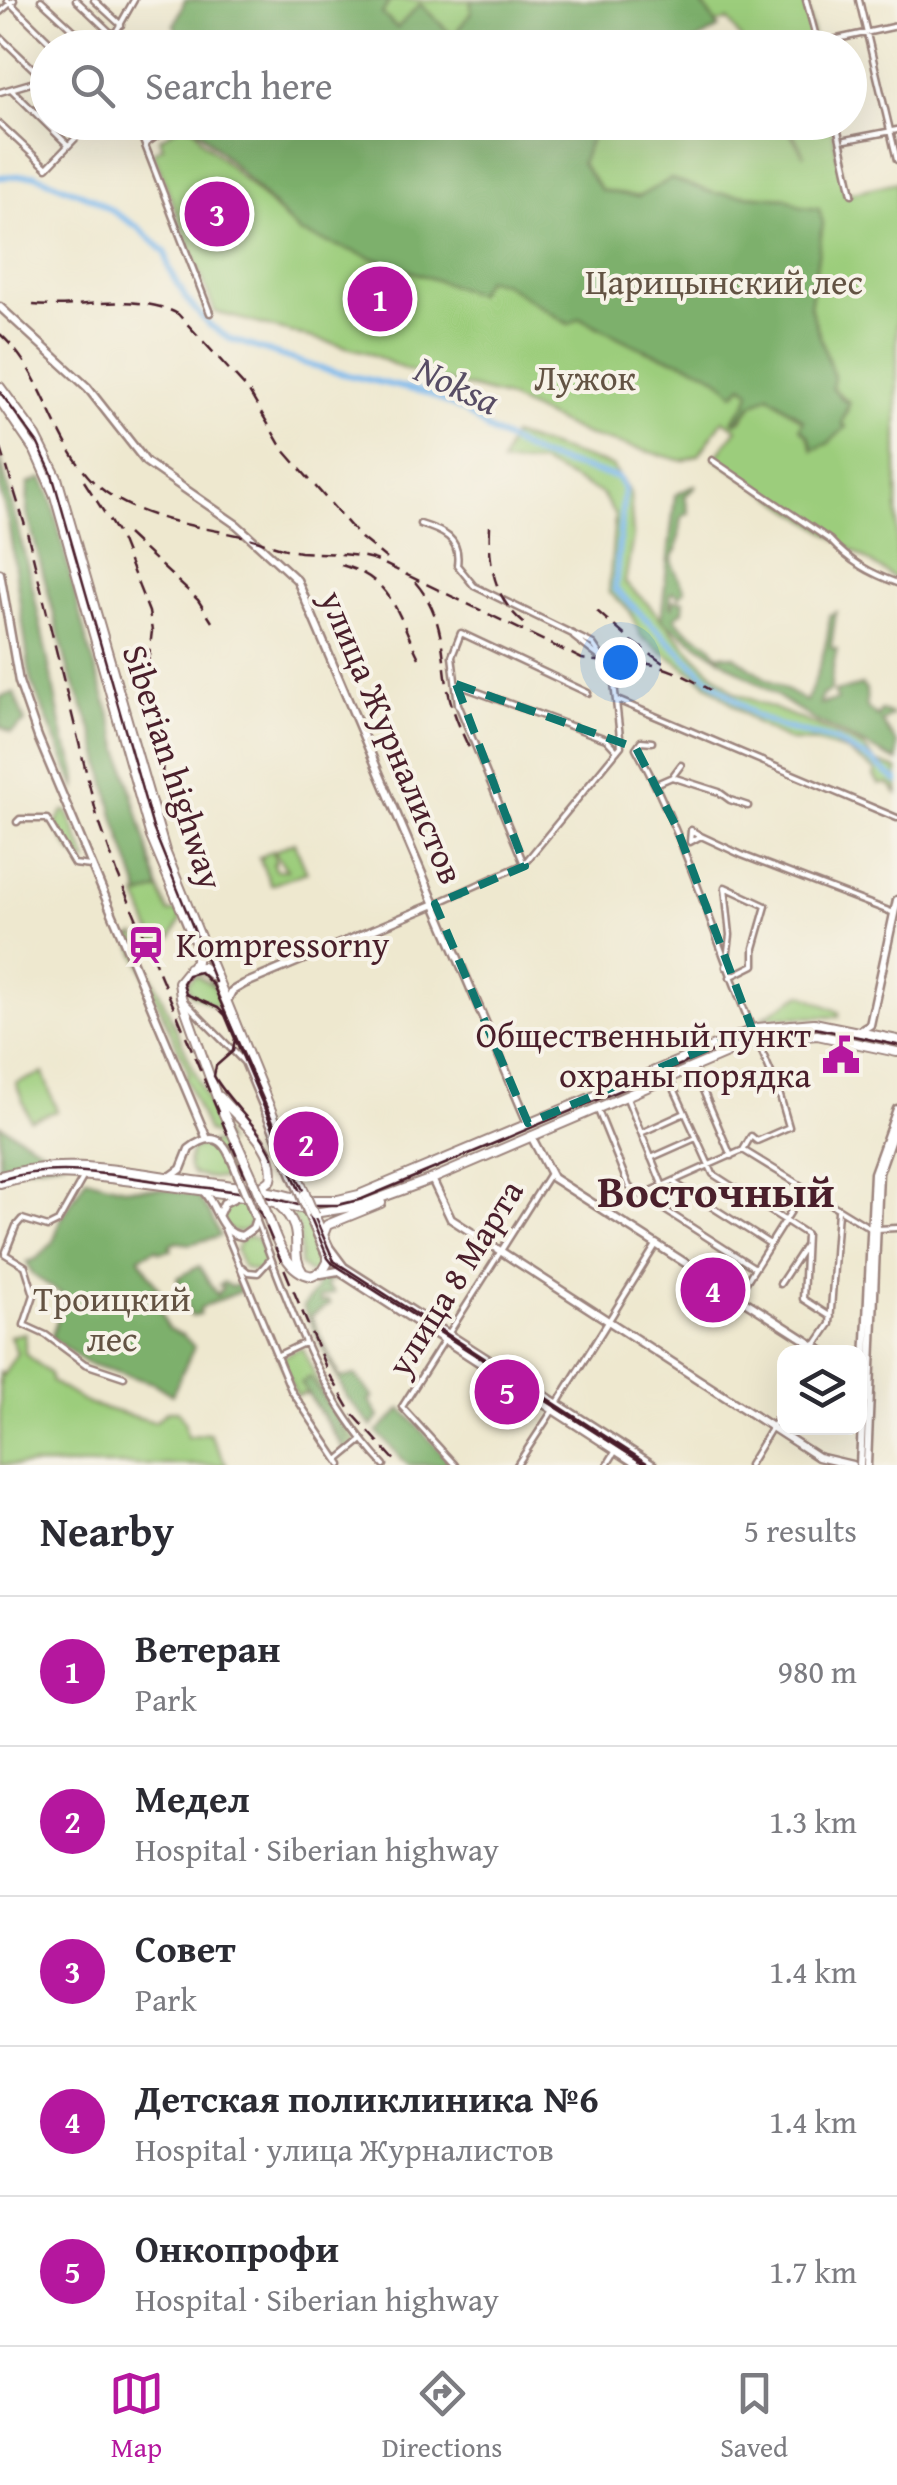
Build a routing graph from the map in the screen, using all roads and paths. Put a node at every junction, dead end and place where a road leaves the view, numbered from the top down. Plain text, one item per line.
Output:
1 (41, 0) edge
2 (76, 0) edge
3 (94, 0) edge
4 (126, 0) edge
5 (806, 0) edge
6 (859, 0) edge
7 (10, 1) edge
8 (132, 2) edge
9 (0, 12) edge
10 (121, 26) junction
11 (897, 26) edge
12 (38, 30) edge
13 (73, 30) edge
14 (108, 30) edge
15 (119, 30) edge
16 (813, 30) edge
17 (866, 30) edge
18 (867, 33) joint
19 (0, 37) edge
20 (30, 65) edge
21 (30, 84) edge
22 (11, 89) junction
23 (0, 92) edge
24 (30, 108) edge
25 (0, 124) edge
26 (894, 131) edge
27 (867, 136) edge
28 (62, 140) edge
29 (73, 140) edge
30 (143, 140) edge
31 (151, 140) edge
32 (840, 140) edge
33 (145, 144) junction
34 (68, 146) junction
35 (897, 160) edge
36 (852, 194) dead end
37 (0, 307) edge
38 (210, 312) dead end
39 (0, 387) edge
40 (0, 400) edge
41 (712, 460) dead end
42 (420, 524) dead end
43 (0, 573) edge
44 (897, 583) edge
45 (456, 684) junction
46 (588, 694) dead end
47 (617, 700) junction
48 (652, 742) dead end
49 (636, 748) junction
50 (619, 749) junction
51 (680, 765) dead end
52 (672, 777) junction
53 (656, 784) junction
54 (748, 806) dead end
55 (897, 818) edge
56 (17, 822) dead end
57 (701, 836) dead end
58 (524, 864) junction
59 (94, 867) junction
60 (897, 900) edge
61 (436, 904) junction
62 (896, 913) edge
63 (189, 968) junction
64 (726, 968) junction
65 (730, 977) junction
66 (219, 981) junction
67 (244, 984) junction
68 (182, 998) junction
69 (227, 1001) junction
70 (752, 1029) junction
71 (860, 1031) junction
72 (897, 1040) edge
73 (760, 1047) dead end
74 (897, 1052) edge
75 (696, 1074) dead end
76 (672, 1084) dead end
77 (212, 1085) junction
78 (626, 1096) junction
79 (596, 1108) junction
80 (897, 1109) edge
81 (685, 1113) junction
82 (528, 1123) junction
83 (896, 1126) edge
84 (641, 1133) junction
85 (532, 1136) junction
86 (696, 1138) junction
87 (208, 1139) junction
88 (744, 1150) junction
89 (731, 1156) junction
90 (652, 1158) junction
91 (184, 1163) junction
92 (707, 1166) junction
93 (85, 1173) junction
94 (550, 1175) junction
95 (0, 1176) edge
96 (169, 1178) junction
97 (432, 1179) junction
98 (673, 1181) junction
99 (0, 1184) edge
100 (202, 1186) junction
101 (663, 1186) junction
102 (259, 1189) junction
103 (805, 1189) junction
104 (240, 1195) junction
105 (300, 1195) junction
106 (642, 1195) junction
107 (314, 1200) dead end
108 (265, 1203) junction
109 (838, 1210) junction
110 (310, 1212) junction
111 (256, 1219) junction
112 (220, 1220) junction
113 (785, 1221) junction
114 (224, 1228) junction
115 (874, 1228) junction
116 (897, 1228) edge
117 (245, 1235) junction
118 (323, 1235) junction
119 (264, 1239) junction
120 (770, 1244) junction
121 (656, 1245) junction
122 (328, 1246) junction
123 (805, 1246) junction
124 (234, 1251) junction
125 (500, 1252) junction
126 (270, 1257) junction
127 (328, 1262) junction
128 (238, 1263) junction
129 (755, 1268) junction
130 (338, 1271) junction
131 (320, 1274) junction
132 (306, 1275) junction
133 (780, 1284) dead end
134 (737, 1297) junction
135 (831, 1316) junction
136 (608, 1322) junction
137 (447, 1337) junction
138 (304, 1343) junction
139 (811, 1345) edge
140 (821, 1345) edge
141 (867, 1346) edge
142 (276, 1356) junction
143 (124, 1376) dead end
144 (555, 1407) junction
145 (777, 1419) edge
146 (772, 1427) junction
147 (864, 1435) edge
148 (361, 1441) junction
149 (616, 1451) junction
150 (340, 1462) edge
151 (384, 1465) edge
152 (455, 1465) edge
153 (517, 1465) edge
154 (608, 1465) edge
155 (638, 1465) edge
156 (653, 1465) edge
157 (749, 1465) edge
158 (852, 1465) edge
159 (864, 1465) edge

1 - 13 street
2 - 14 street
3 - 10 street
4 - 8 street
5 - 16 street
6 - 17 street
7 - 9 street
7 - 12 street
8 - 10 street
10 - 15 street
11 - 18 street
18 - 26 street
19 - 20 street
21 - 22 street
22 - 23 street
22 - 24 street
25 - 34 street
26 - 27 street
26 - 35 street
28 - 34 street
29 - 34 street
30 - 33 street
31 - 33 street
32 - 36 street
33 - 38 street
37 - 61 street, улица Журналистов
39 - 66 main road, Siberian highway
40 - 63 main road, Siberian highway
41 - 44 street
42 - 47 street
43 - 59 street
45 - 46 street
45 - 50 street
45 - 58 street
47 - 50 street
47 - 55 street
48 - 49 street
49 - 50 street
49 - 53 street
50 - 58 street
51 - 52 street
52 - 53 street
52 - 54 street
53 - 64 street
56 - 59 street
57 - 62 street
58 - 61 street
59 - 87 street
60 - 62 street
61 - 67 street
61 - 82 street, улица Журналистов
62 - 71 street
63 - 66 main road
63 - 68 main road, Siberian highway
64 - 65 street
64 - 65 street
65 - 70 street
66 - 67 street
66 - 69 main road, Siberian highway
67 - 69 street
68 - 77 main road
68 - 105 street, Siberian highway
69 - 105 main road, Siberian highway
70 - 71 main road
70 - 82 main road
71 - 72 main road
73 - 88 street
74 - 78 main road
75 - 89 street
76 - 81 street
77 - 102 main road
77 - 108 main road, bridge
78 - 79 main road
78 - 84 street
79 - 85 main road
79 - 106 street
80 - 115 street
81 - 84 street
81 - 86 street
82 - 107 main road
83 - 115 street
84 - 90 street
85 - 94 street
85 - 97 main road
86 - 90 street
86 - 92 street
87 - 91 street
87 - 111 street, bridge
88 - 89 street
88 - 103 street
89 - 92 street
90 - 101 street
91 - 96 street
91 - 100 street
92 - 98 street
92 - 113 street
93 - 99 main road
93 - 100 main road
93 - 143 street
94 - 121 street
94 - 125 street, улица 8 Марта
95 - 96 main road
96 - 100 main road
97 - 110 main road
97 - 118 main road
97 - 125 street
98 - 101 street
98 - 120 street
100 - 102 main road
100 - 104 main road
100 - 112 street
101 - 106 street
102 - 105 main road
103 - 109 street
103 - 113 street
104 - 108 main road
104 - 112 street
105 - 110 main road, Siberian highway, bridge
106 - 129 street
108 - 110 main road
108 - 132 main road
108 - 132 main road
109 - 115 street
109 - 135 street
110 - 118 main road, Siberian highway
110 - 127 street, Siberian highway
111 - 117 street
111 - 119 street
112 - 114 street
113 - 120 street
113 - 123 street
114 - 117 street
114 - 124 street
115 - 116 street
115 - 141 street
117 - 119 street
117 - 124 street
118 - 122 main road, Siberian highway
119 - 126 street
120 - 129 street
121 - 134 street
121 - 136 street
122 - 127 main road
122 - 137 street, Siberian highway
123 - 133 street
123 - 135 street
124 - 128 street
125 - 136 street
125 - 137 street, улица 8 Марта
126 - 128 street
126 - 138 street
127 - 130 street, Siberian highway
127 - 131 main road
128 - 142 street
129 - 134 street
130 - 131 street
130 - 137 street, Siberian highway
131 - 132 main road
134 - 139 street
135 - 140 street
136 - 144 street
136 - 146 street
137 - 144 street, Siberian highway
137 - 152 street, улица 8 Марта
138 - 142 street
138 - 148 street
142 - 150 street
144 - 149 street, Siberian highway
144 - 153 street
144 - 156 street, Siberian highway
145 - 146 street
146 - 157 street
146 - 158 street
147 - 159 street
148 - 150 street
148 - 151 street
149 - 154 street
149 - 155 street, Siberian highway

